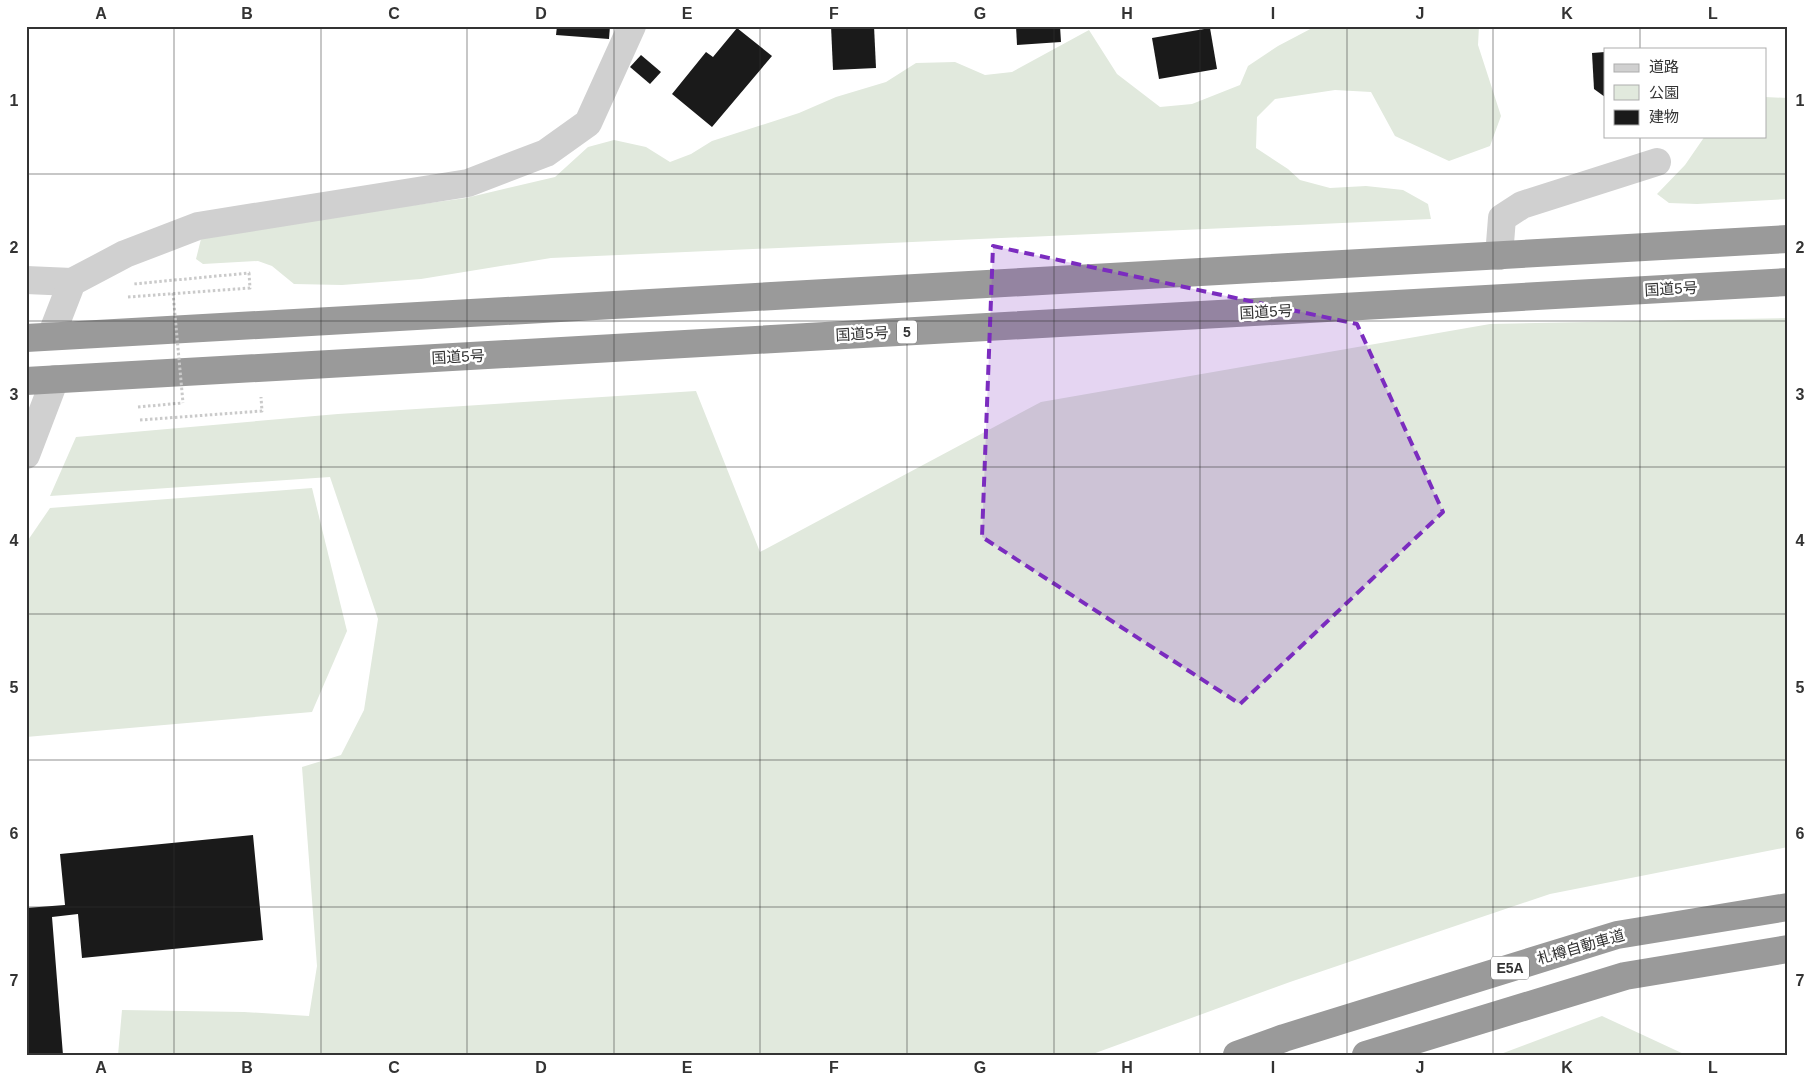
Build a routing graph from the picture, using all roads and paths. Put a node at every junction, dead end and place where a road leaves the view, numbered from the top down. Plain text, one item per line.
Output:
1 (632, 26) edge
2 (1657, 162) dead end
3 (1788, 239) edge
4 (1499, 256) junction
5 (26, 280) edge
6 (72, 282) junction
7 (1788, 282) edge
8 (128, 284) dead end
9 (173, 294) junction
10 (128, 297) dead end
11 (39, 337) edge
12 (55, 379) junction
13 (26, 381) edge
14 (260, 397) dead end
15 (192, 402) dead end
16 (183, 403) junction
17 (138, 407) dead end
18 (140, 420) dead end
19 (26, 455) edge
20 (1788, 907) edge
21 (1788, 949) edge
22 (1238, 1055) edge
23 (1366, 1055) edge

1 - 6 street
2 - 4 street
3 - 4 highway
4 - 11 highway
5 - 6 street
6 - 11 street
7 - 12 highway, 国道5号 / 5
8 - 9 path
9 - 10 path
9 - 16 path, bridge
12 - 13 highway, 国道5号 / 5
12 - 19 street
14 - 18 path
15 - 16 path
16 - 17 path
20 - 22 highway, 札樽自動車道 / E5A
21 - 23 highway

